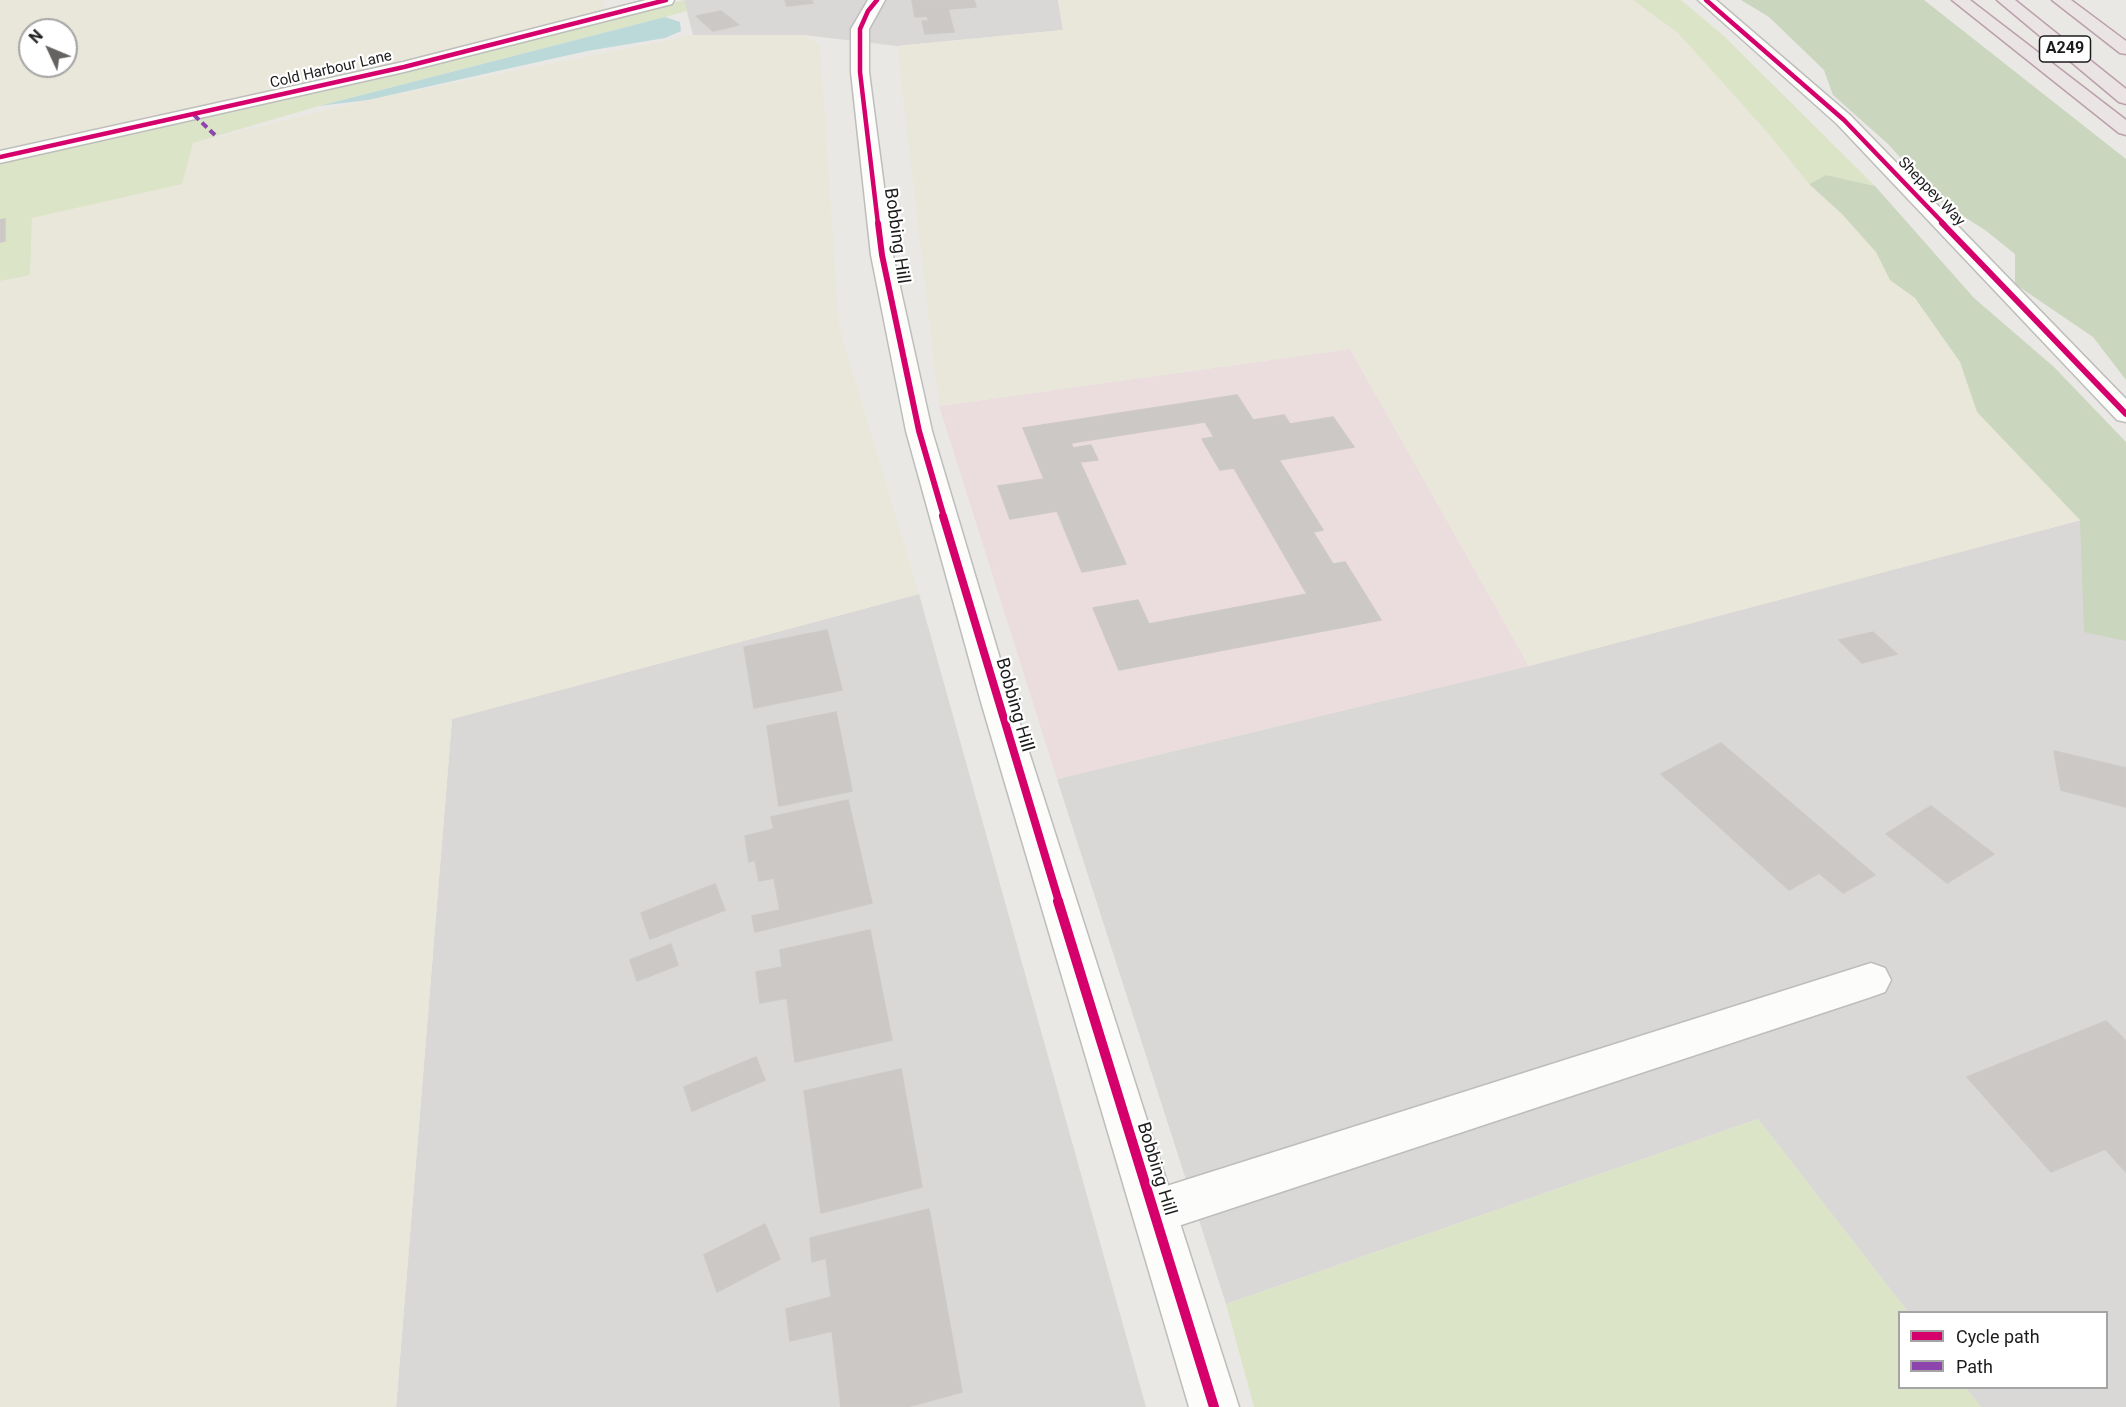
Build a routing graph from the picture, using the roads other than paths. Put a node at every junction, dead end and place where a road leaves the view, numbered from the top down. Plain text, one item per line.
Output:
1 (666, 0) edge
2 (877, 0) edge
3 (1706, 0) edge
4 (1960, 0) edge
5 (2005, 0) edge
6 (2060, 0) edge
7 (2126, 50) edge
8 (2126, 98) edge
9 (2126, 129) edge
10 (0, 157) edge
11 (2126, 414) edge
12 (1870, 980) dead end
13 (1154, 1212) junction
14 (1214, 1407) edge

1 - 10 street, Cold Harbour Lane
2 - 13 street, Bobbing Hill
3 - 11 street, Sheppey Way
4 - 9 highway
5 - 8 highway, A249
6 - 7 highway, A249
12 - 13 street
13 - 14 street, Bobbing Hill

